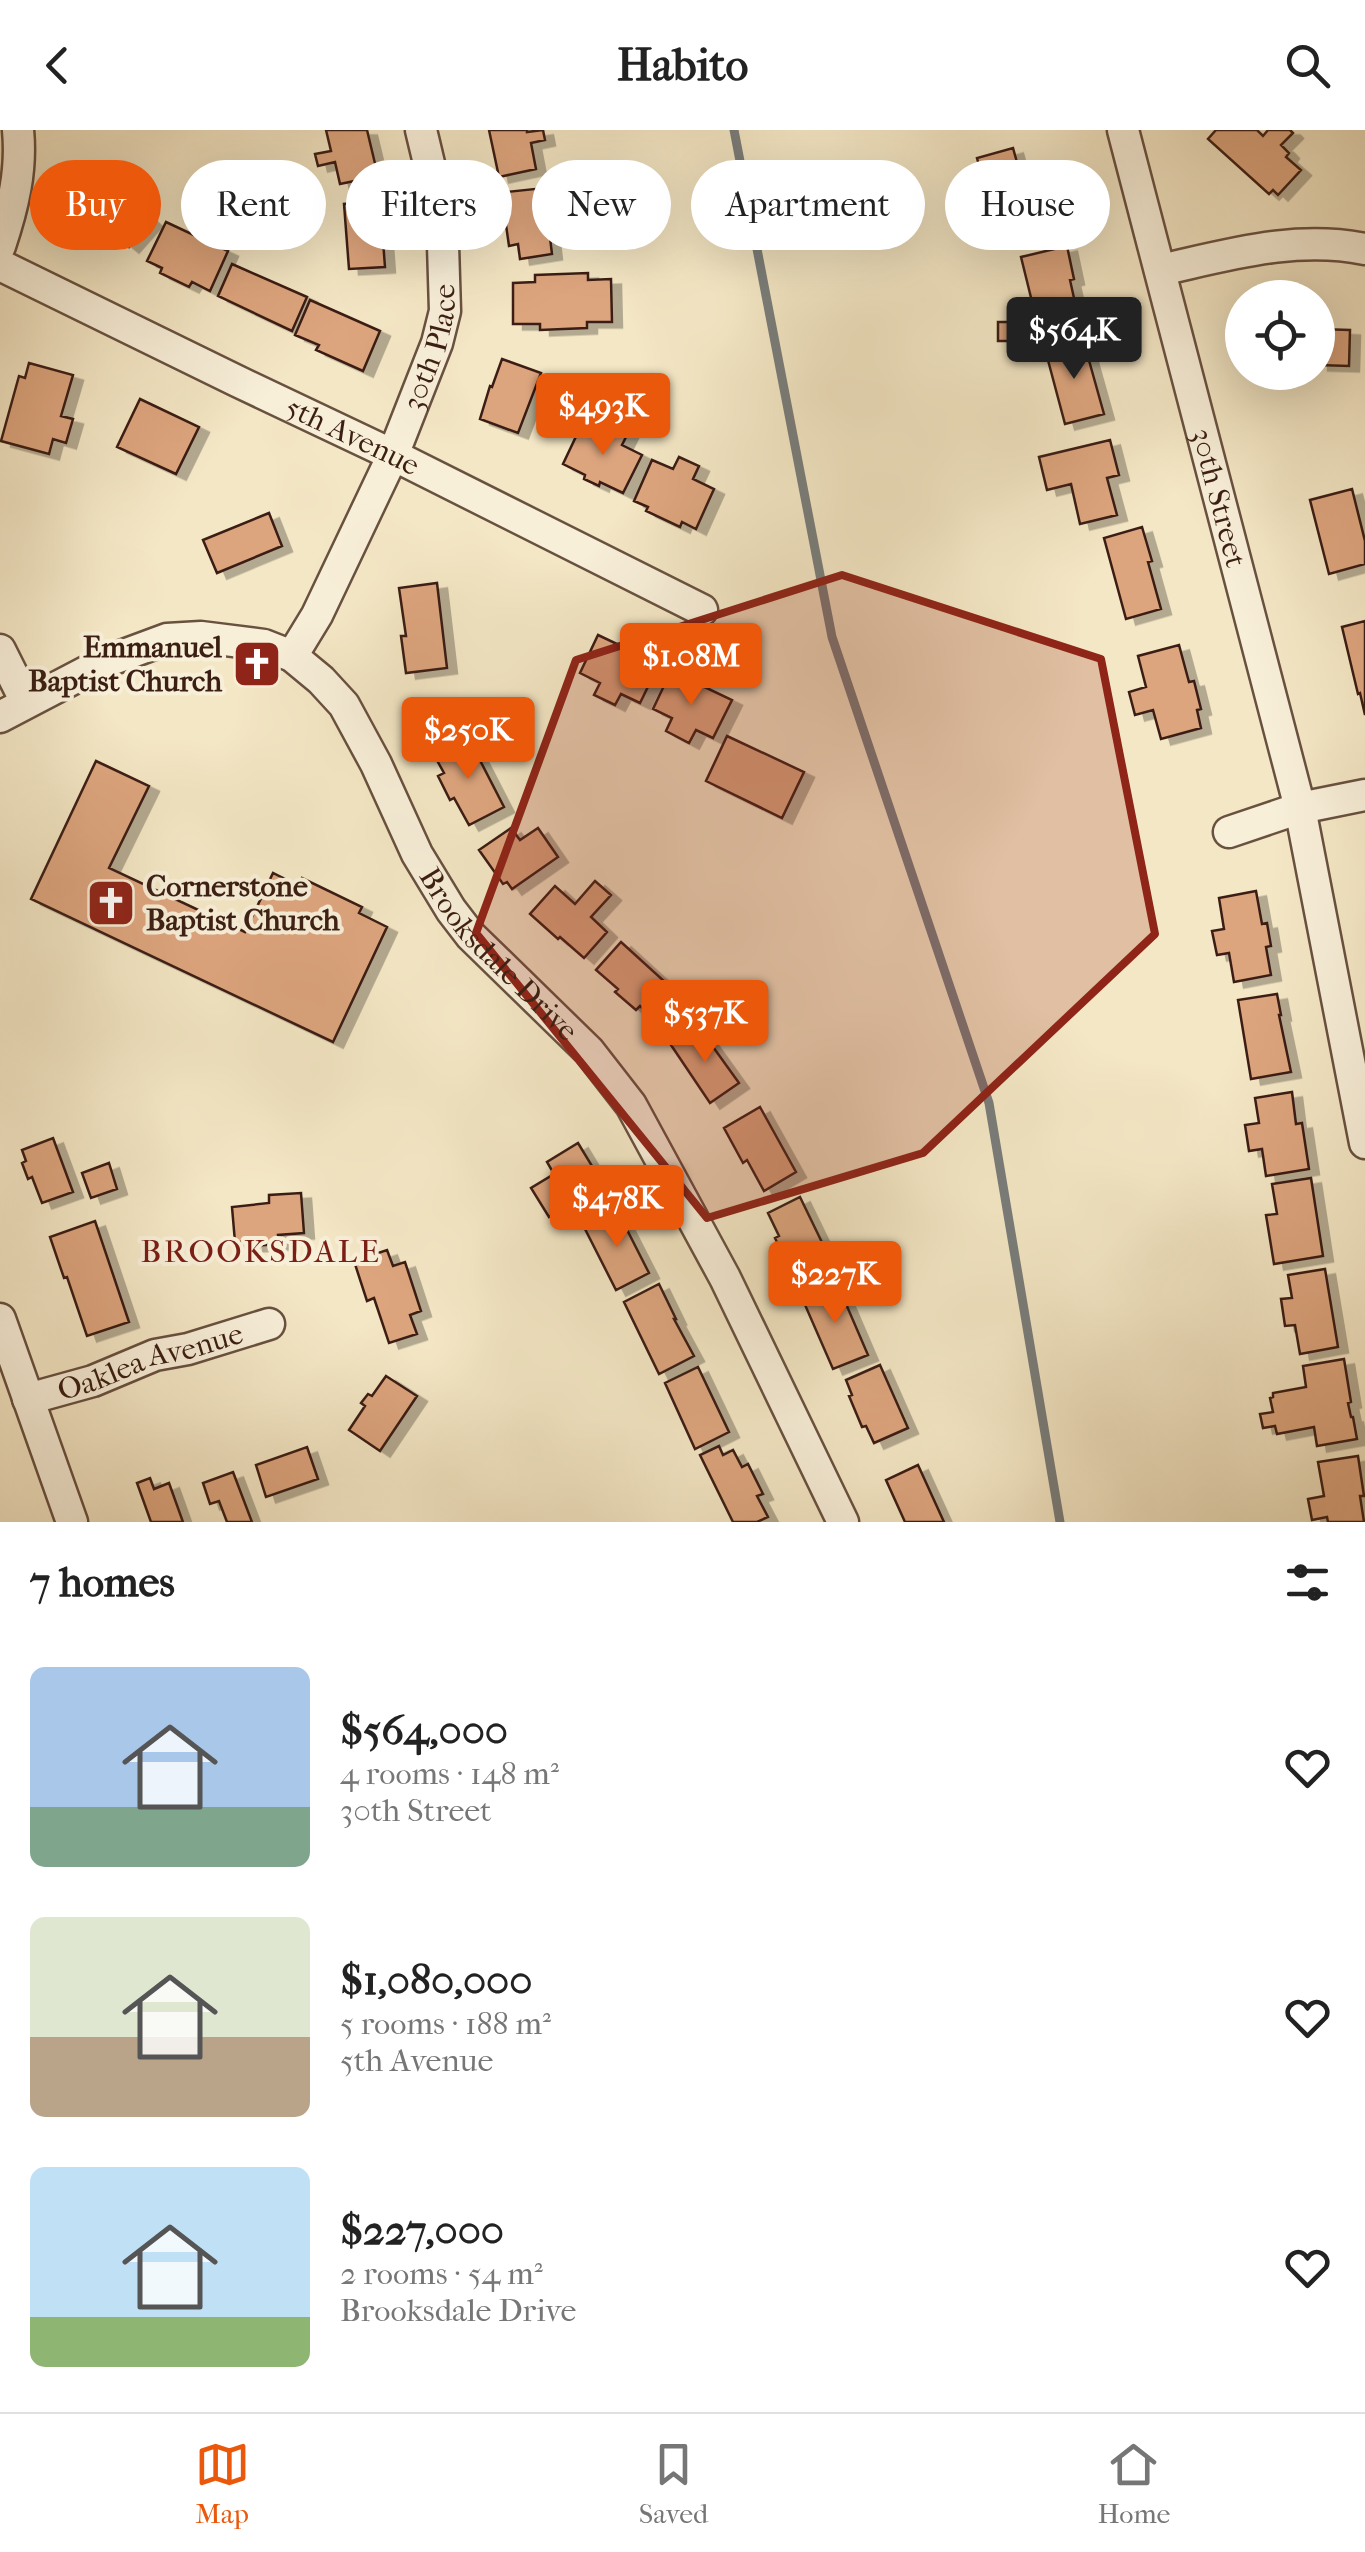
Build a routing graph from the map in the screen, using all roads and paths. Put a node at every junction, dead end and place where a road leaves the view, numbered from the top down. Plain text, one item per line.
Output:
1 (18, 130) edge
2 (421, 130) edge
3 (1123, 130) edge
4 (0, 246) edge
5 (1365, 249) edge
6 (0, 265) edge
7 (1160, 270) junction
8 (393, 454) junction
9 (702, 610) dead end
10 (0, 650) edge
11 (292, 656) junction
12 (13, 709) edge
13 (1365, 795) edge
14 (1300, 808) junction
15 (1229, 832) dead end
16 (1365, 1143) edge
17 (0, 1318) edge
18 (269, 1324) dead end
19 (28, 1399) junction
20 (72, 1522) edge
21 (843, 1522) edge

1 - 4 street
2 - 8 street, 30th Place
3 - 7 street, 30th Street
5 - 7 street
6 - 8 street, 5th Avenue
7 - 14 street, 30th Street
8 - 9 street, 5th Avenue
8 - 11 street, 30th Place
10 - 12 street
11 - 12 street
11 - 21 street, Brooksdale Drive
13 - 14 street
14 - 15 street
14 - 16 street, 30th Street
17 - 19 street
18 - 19 street, Oaklea Avenue
19 - 20 street

